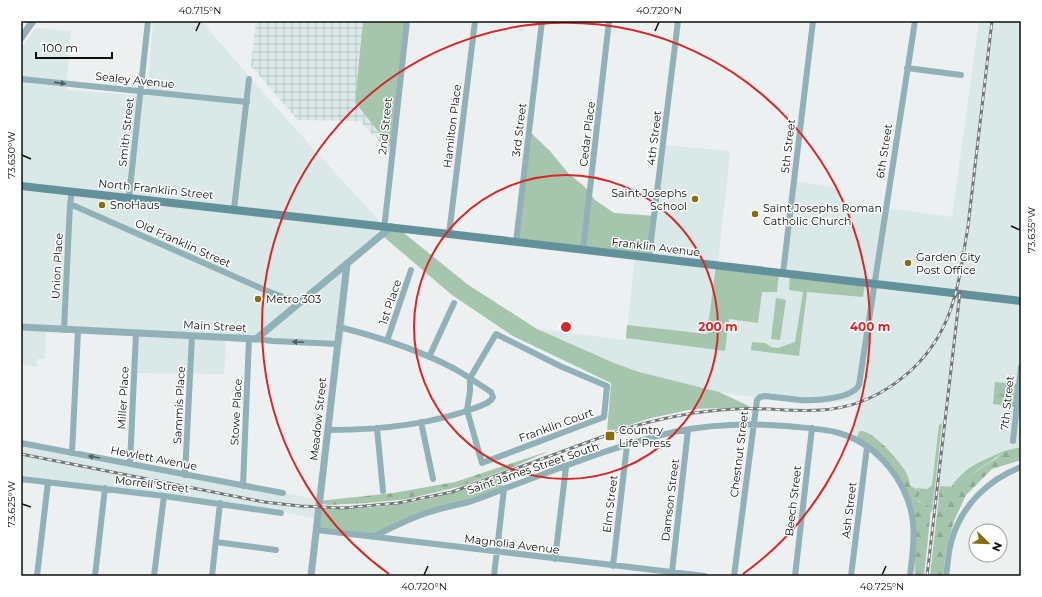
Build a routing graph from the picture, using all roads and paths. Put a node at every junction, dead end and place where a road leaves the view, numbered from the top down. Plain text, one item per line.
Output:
1 (33, 21) edge
2 (148, 21) edge
3 (408, 21) edge
4 (475, 21) edge
5 (542, 21) edge
6 (610, 21) edge
7 (678, 21) edge
8 (813, 21) edge
9 (915, 21) edge
10 (21, 38) edge
11 (907, 68) junction
12 (962, 75) dead end
13 (21, 79) edge
14 (249, 79) dead end
15 (140, 91) junction
16 (247, 102) junction
17 (21, 186) edge
18 (72, 191) junction
19 (129, 197) junction
20 (70, 204) junction
21 (234, 209) junction
22 (288, 215) joint
23 (386, 229) junction
24 (450, 234) junction
25 (516, 242) junction
26 (583, 250) junction
27 (649, 257) junction
28 (347, 264) junction
29 (411, 270) dead end
30 (783, 273) junction
31 (874, 284) junction
32 (1021, 301) edge
33 (301, 302) junction
34 (454, 302) dead end
35 (21, 327) edge
36 (339, 327) junction
37 (64, 330) junction
38 (78, 331) junction
39 (136, 334) junction
40 (192, 336) junction
41 (253, 338) junction
42 (387, 341) junction
43 (337, 344) junction
44 (429, 357) junction
45 (1021, 367) edge
46 (470, 378) junction
47 (467, 410) junction
48 (421, 422) junction
49 (753, 424) junction
50 (377, 428) junction
51 (812, 428) junction
52 (329, 430) junction
53 (688, 430) junction
54 (1014, 433) junction
55 (1021, 434) edge
56 (1013, 441) dead end
57 (21, 443) edge
58 (627, 445) junction
59 (867, 447) junction
60 (72, 453) junction
61 (130, 463) junction
62 (566, 467) junction
63 (1021, 467) edge
64 (185, 475) junction
65 (21, 479) edge
66 (433, 479) dead end
67 (48, 482) junction
68 (243, 486) junction
69 (105, 488) junction
70 (504, 489) junction
71 (382, 492) dead end
72 (283, 493) dead end
73 (164, 496) junction
74 (220, 503) junction
75 (281, 513) dead end
76 (396, 526) junction
77 (317, 530) junction
78 (372, 537) junction
79 (395, 539) junction
80 (216, 542) junction
81 (276, 550) dead end
82 (497, 552) junction
83 (555, 559) junction
84 (613, 566) junction
85 (672, 572) junction
86 (37, 576) edge
87 (95, 576) edge
88 (154, 576) edge
89 (212, 576) edge
90 (311, 576) edge
91 (494, 576) edge
92 (705, 576) edge
93 (734, 576) edge
94 (795, 576) edge
95 (851, 576) edge
96 (910, 576) edge
97 (946, 576) edge

1 - 10 street
2 - 15 street, Smith Street
3 - 23 street, 2nd Street
4 - 24 street, Hamilton Place
5 - 25 street, 3rd Street
6 - 26 street, Cedar Place
7 - 27 street, 4th Street
8 - 30 street, 5th Street
9 - 11 street, 6th Street
11 - 12 street
11 - 31 street, 6th Street
13 -> 15 street, Sealey Avenue
14 - 16 street
15 - 16 street, Sealey Avenue
15 - 19 street, Smith Street
16 - 21 street
17 - 18 main road, North Franklin Street
18 - 19 main road, North Franklin Street
18 - 20 street
19 - 21 main road, North Franklin Street
20 - 33 street, Old Franklin Street
20 - 37 street, Union Place
21 - 22 main road, North Franklin Street
22 - 23 main road, Franklin Avenue
23 - 24 main road, Franklin Avenue
23 - 28 street, Main Street
24 - 25 main road, Franklin Avenue
25 - 26 main road, Franklin Avenue
26 - 27 main road, Franklin Avenue
27 - 30 main road, Franklin Avenue
28 - 33 street, Main Street
28 - 36 street, Meadow Street
29 - 42 street, 1st Place
30 - 31 main road, Franklin Avenue
31 - 32 main road, Franklin Avenue
31 - 49 street, Chestnut Street
33 - 41 street, Main Street
34 - 44 street
35 - 37 street, Main Street
36 - 42 street
36 - 43 street, Meadow Street
37 - 38 street, Main Street
38 - 39 street, Main Street
38 - 60 street
39 - 40 street, Main Street
39 - 61 street, Miller Place
40 - 41 street, Main Street
40 - 64 street, Sammis Place
43 -> 41 street
41 - 68 street, Stowe Place
42 - 44 street
43 - 52 street, Meadow Street
44 - 46 street
45 - 54 street, 7th Street
46 - 47 street
46 - 47 street
46 - 47 street, Franklin Court
47 - 48 street
48 - 50 street
48 - 66 street
49 - 51 street, Saint James Street South
49 - 53 street, Saint James Street South
49 - 93 street, Chestnut Street
50 - 52 street
50 - 71 street
51 - 59 street, Saint James Street South
51 - 94 street, Beech Street
52 - 77 street, Meadow Street
53 - 58 street, Saint James Street South
53 - 85 street, Damson Street
54 - 55 street
54 - 56 street, 7th Street
57 - 60 street, Hewlett Avenue
58 - 62 street, Saint James Street South
58 - 84 street, Elm Street
59 - 95 street, Ash Street
59 - 96 street, Saint James Street South
61 -> 60 street, Hewlett Avenue
61 - 64 street, Hewlett Avenue
62 - 70 street, Saint James Street South
62 - 83 street
63 - 97 street
64 - 68 street, Hewlett Avenue
65 - 67 street, Morrell Street
67 - 69 street, Morrell Street
67 - 86 street
68 - 72 street, Hewlett Avenue
69 - 73 street, Morrell Street
69 - 87 street
70 - 76 street, Saint James Street South
70 - 82 street
73 - 74 street, Morrell Street
73 - 88 street
74 - 75 street, Morrell Street
74 - 80 street
76 - 78 street, Saint James Street South
76 - 79 street
77 - 78 street, Magnolia Avenue
77 - 90 street, Meadow Street
78 - 79 street, Magnolia Avenue
79 - 82 street, Magnolia Avenue
80 - 81 street
80 - 89 street
82 - 83 street, Magnolia Avenue
82 - 91 street
83 - 84 street, Magnolia Avenue
84 - 85 street, Magnolia Avenue
85 - 92 street, Magnolia Avenue

